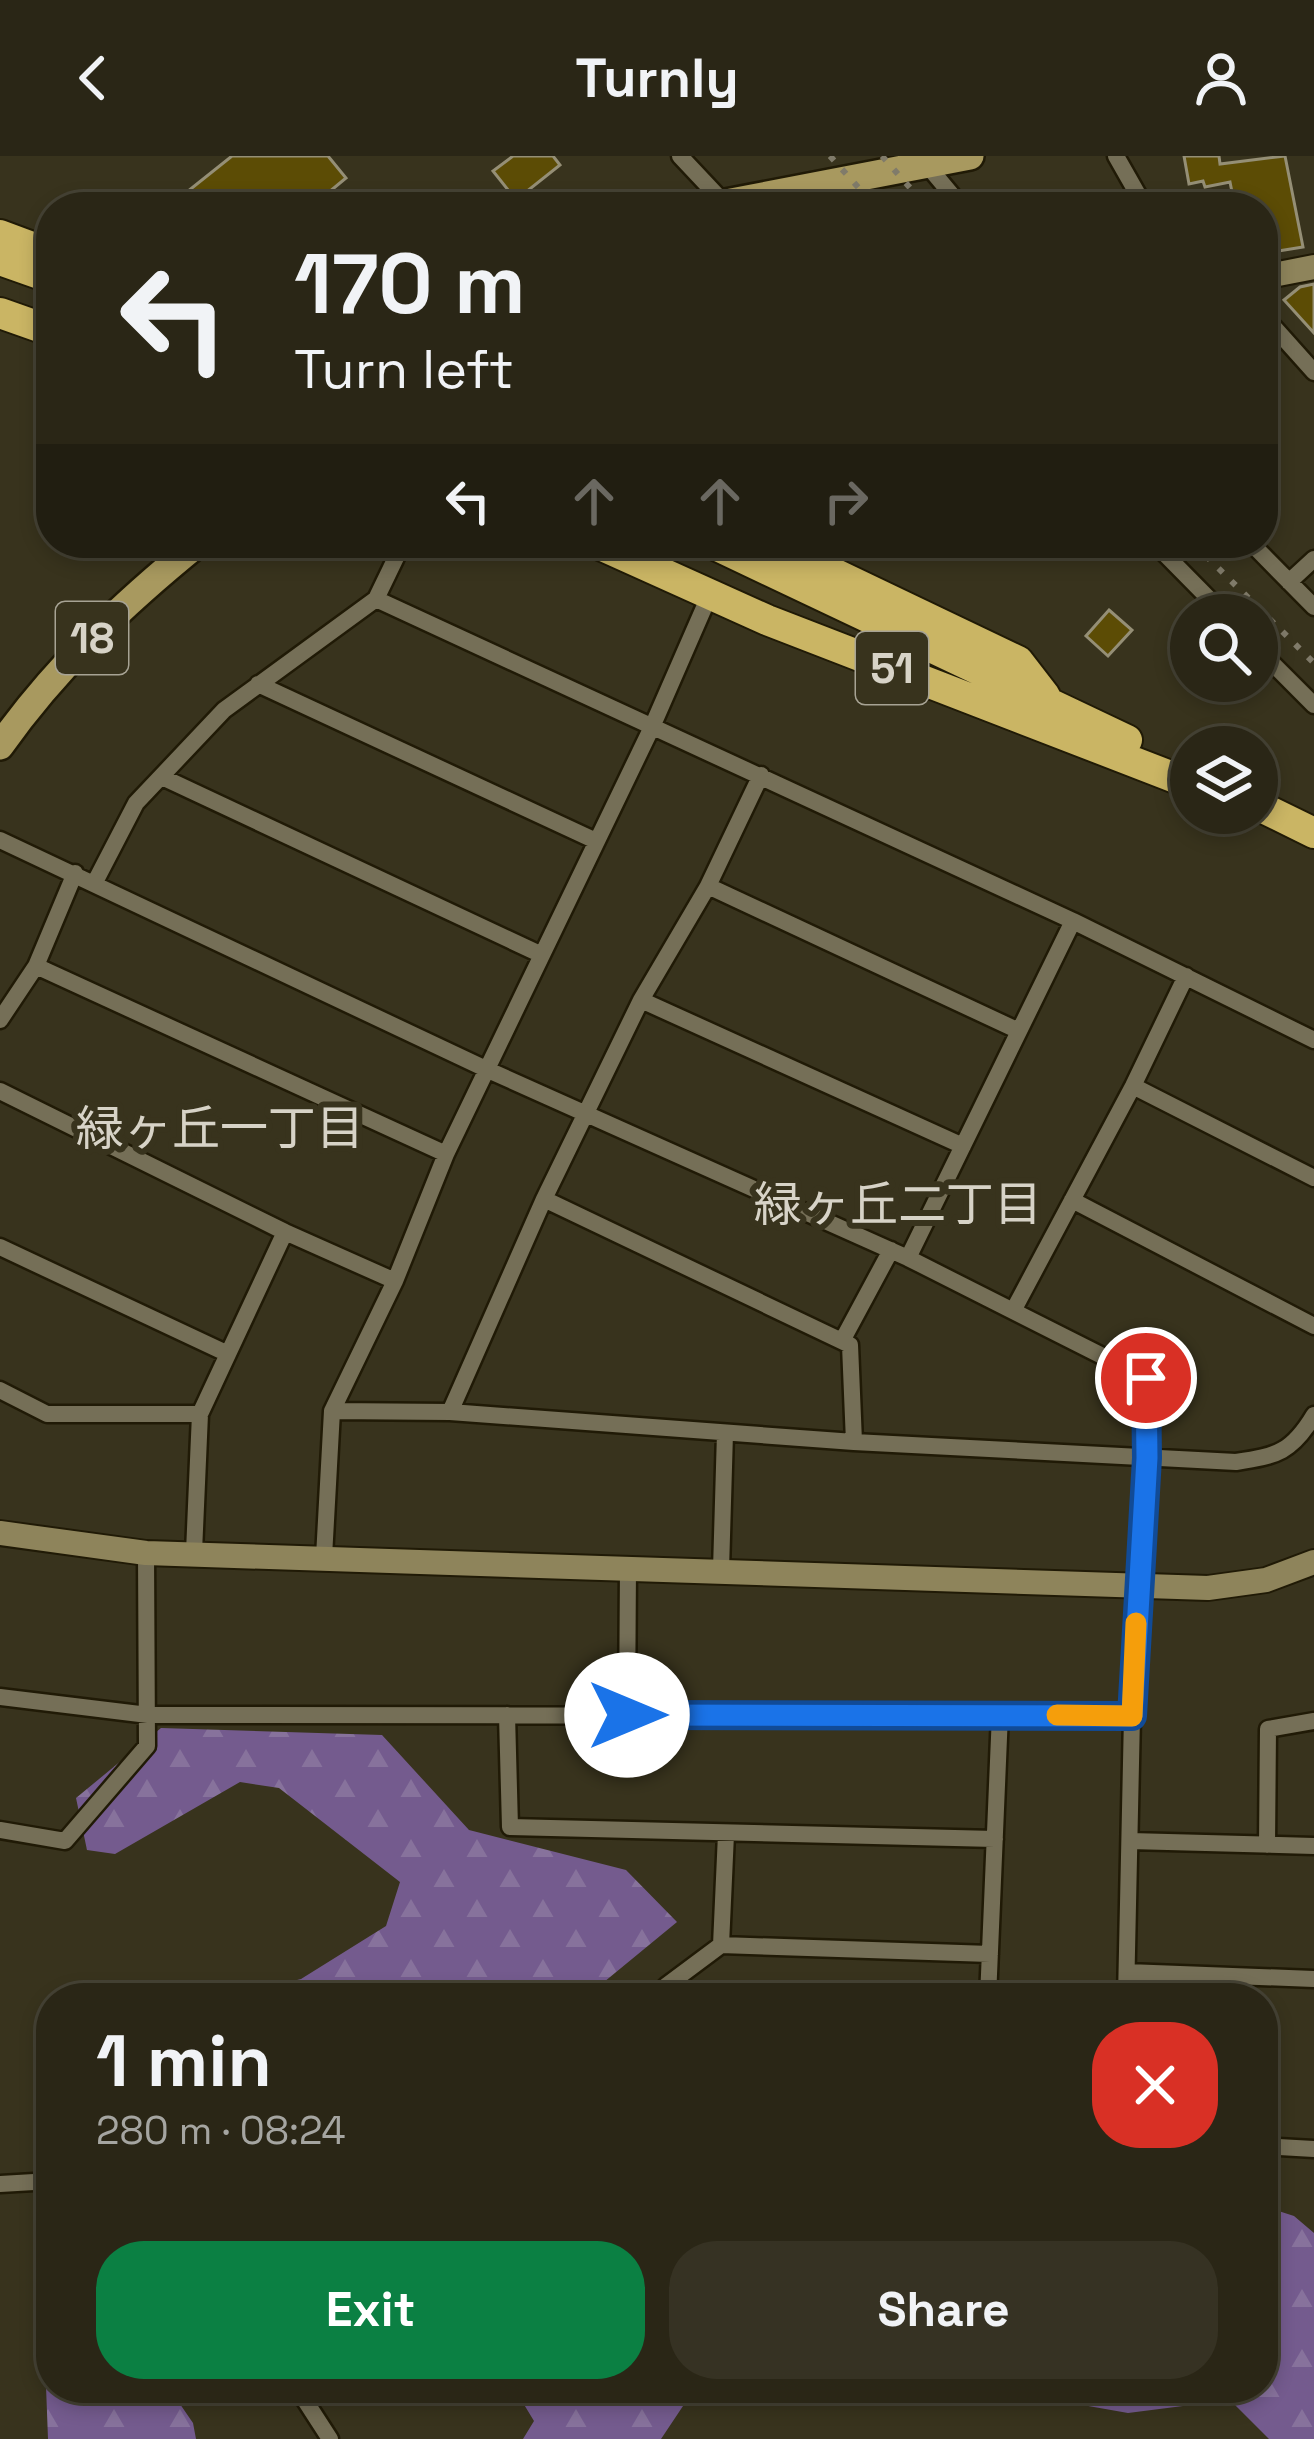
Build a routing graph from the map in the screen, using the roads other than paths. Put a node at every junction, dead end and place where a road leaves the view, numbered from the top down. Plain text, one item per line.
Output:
1 (680, 156) edge
2 (970, 156) edge
3 (1116, 156) edge
4 (927, 165) junction
5 (708, 192) edge
6 (786, 192) edge
7 (950, 192) edge
8 (1136, 192) edge
9 (0, 235) edge
10 (36, 248) edge
11 (0, 260) edge
12 (1314, 267) edge
13 (36, 273) edge
14 (1278, 274) edge
15 (0, 313) edge
16 (36, 326) edge
17 (1278, 332) edge
18 (1314, 372) edge
19 (180, 558) edge
20 (396, 558) edge
21 (630, 558) edge
22 (743, 558) edge
23 (802, 558) edge
24 (1169, 558) edge
25 (1266, 558) edge
26 (1314, 559) edge
27 (1289, 582) junction
28 (710, 594) junction
29 (1204, 594) edge
30 (376, 599) junction
31 (1314, 607) edge
32 (1278, 668) edge
33 (258, 684) junction
34 (1048, 701) junction
35 (1314, 705) edge
36 (652, 727) junction
37 (0, 746) edge
38 (1170, 762) edge
39 (761, 775) junction
40 (162, 776) junction
41 (1170, 776) edge
42 (1278, 817) edge
43 (1309, 831) edge
44 (0, 840) edge
45 (596, 841) junction
46 (76, 873) junction
47 (94, 882) junction
48 (708, 886) junction
49 (1073, 921) junction
50 (542, 955) junction
51 (36, 966) junction
52 (1186, 976) junction
53 (641, 1000) junction
54 (0, 1020) edge
55 (1019, 1031) junction
56 (1314, 1040) edge
57 (488, 1070) junction
58 (1133, 1086) junction
59 (0, 1091) edge
60 (588, 1115) junction
61 (963, 1146) junction
62 (446, 1154) junction
63 (1314, 1178) edge
64 (544, 1199) junction
65 (1072, 1200) junction
66 (285, 1232) junction
67 (0, 1247) edge
68 (900, 1254) junction
69 (395, 1281) junction
70 (1012, 1311) junction
71 (1314, 1327) edge
72 (842, 1341) junction
73 (226, 1353) junction
74 (0, 1390) edge
75 (332, 1411) junction
76 (449, 1412) junction
77 (200, 1414) junction
78 (1314, 1415) edge
79 (725, 1432) junction
80 (854, 1442) junction
81 (1147, 1458) junction
82 (0, 1533) edge
83 (194, 1552) junction
84 (146, 1553) junction
85 (325, 1557) junction
86 (1314, 1562) edge
87 (628, 1567) junction
88 (721, 1570) junction
89 (1138, 1584) junction
90 (0, 1697) edge
91 (1000, 1714) junction
92 (148, 1715) junction
93 (507, 1715) junction
94 (627, 1715) junction
95 (1132, 1716) junction
96 (1314, 1720) edge
97 (0, 1830) edge
98 (725, 1834) junction
99 (995, 1839) junction
100 (1130, 1841) junction
101 (1267, 1845) junction
102 (1314, 1846) edge
103 (721, 1945) junction
104 (990, 1954) junction
105 (1127, 1972) junction
106 (1314, 1979) edge
107 (669, 1983) edge
108 (989, 1983) edge
109 (1127, 1983) edge
110 (1278, 2147) edge
111 (1314, 2149) edge
112 (36, 2182) edge
113 (0, 2184) edge
114 (307, 2403) edge
115 (330, 2439) edge

1 - 5 street
2 - 4 main road
3 - 8 street
4 - 6 main road
4 - 7 street
9 - 10 highway
11 - 13 highway
12 - 14 street
15 - 16 highway
17 - 18 street
19 - 37 main road, 18
20 - 30 street
21 - 28 highway, 51
22 - 34 highway, 51
23 - 34 highway, 51
24 - 29 street
25 - 27 street
26 - 27 street
27 - 31 street
28 - 36 street
28 - 41 highway, 51
30 - 33 street
30 - 36 street
32 - 35 street
33 - 40 street
33 - 45 street
34 - 38 highway, 51
36 - 39 street
36 - 45 street
39 - 48 street
39 - 49 street
40 - 47 street
40 - 50 street
42 - 43 highway
44 - 46 street
45 - 50 street
46 - 47 street
46 - 51 street
47 - 57 street
48 - 53 street
48 - 55 street
49 - 52 street
49 - 55 street
50 - 57 street
51 - 54 street
51 - 62 street
52 - 56 street
52 - 58 street
53 - 60 street
53 - 61 street
55 - 61 street
57 - 60 street
57 - 62 street
58 - 63 street
58 - 65 street
59 - 66 street
60 - 64 street
60 - 68 street
61 - 68 street
62 - 69 street
64 - 72 street
64 - 76 street
65 - 70 street
65 - 71 street
66 - 69 street
66 - 73 street
67 - 73 street
68 - 70 street
68 - 72 street
69 - 75 street
70 - 81 street
72 - 80 street
73 - 77 street
74 - 77 street
75 - 76 street
75 - 85 street
76 - 79 street
77 - 83 street
78 - 81 street
79 - 80 street
79 - 88 street
80 - 81 street
81 - 89 street
82 - 84 street
83 - 84 street
83 - 85 street
84 - 92 street
85 - 87 street
86 - 89 street
87 - 88 street
87 - 94 street
88 - 89 street
89 - 95 street
90 - 92 street
91 - 94 street
91 - 95 street
91 - 99 street
92 - 93 street
92 - 97 street
93 - 94 street
93 - 98 street
95 - 100 street
96 - 101 street
98 - 99 street
98 - 103 street
99 - 104 street
100 - 101 street
100 - 105 street
101 - 102 street
103 - 104 street
103 - 107 street
104 - 108 street
105 - 106 street
105 - 109 street
110 - 111 street
112 - 113 street
114 - 115 street

